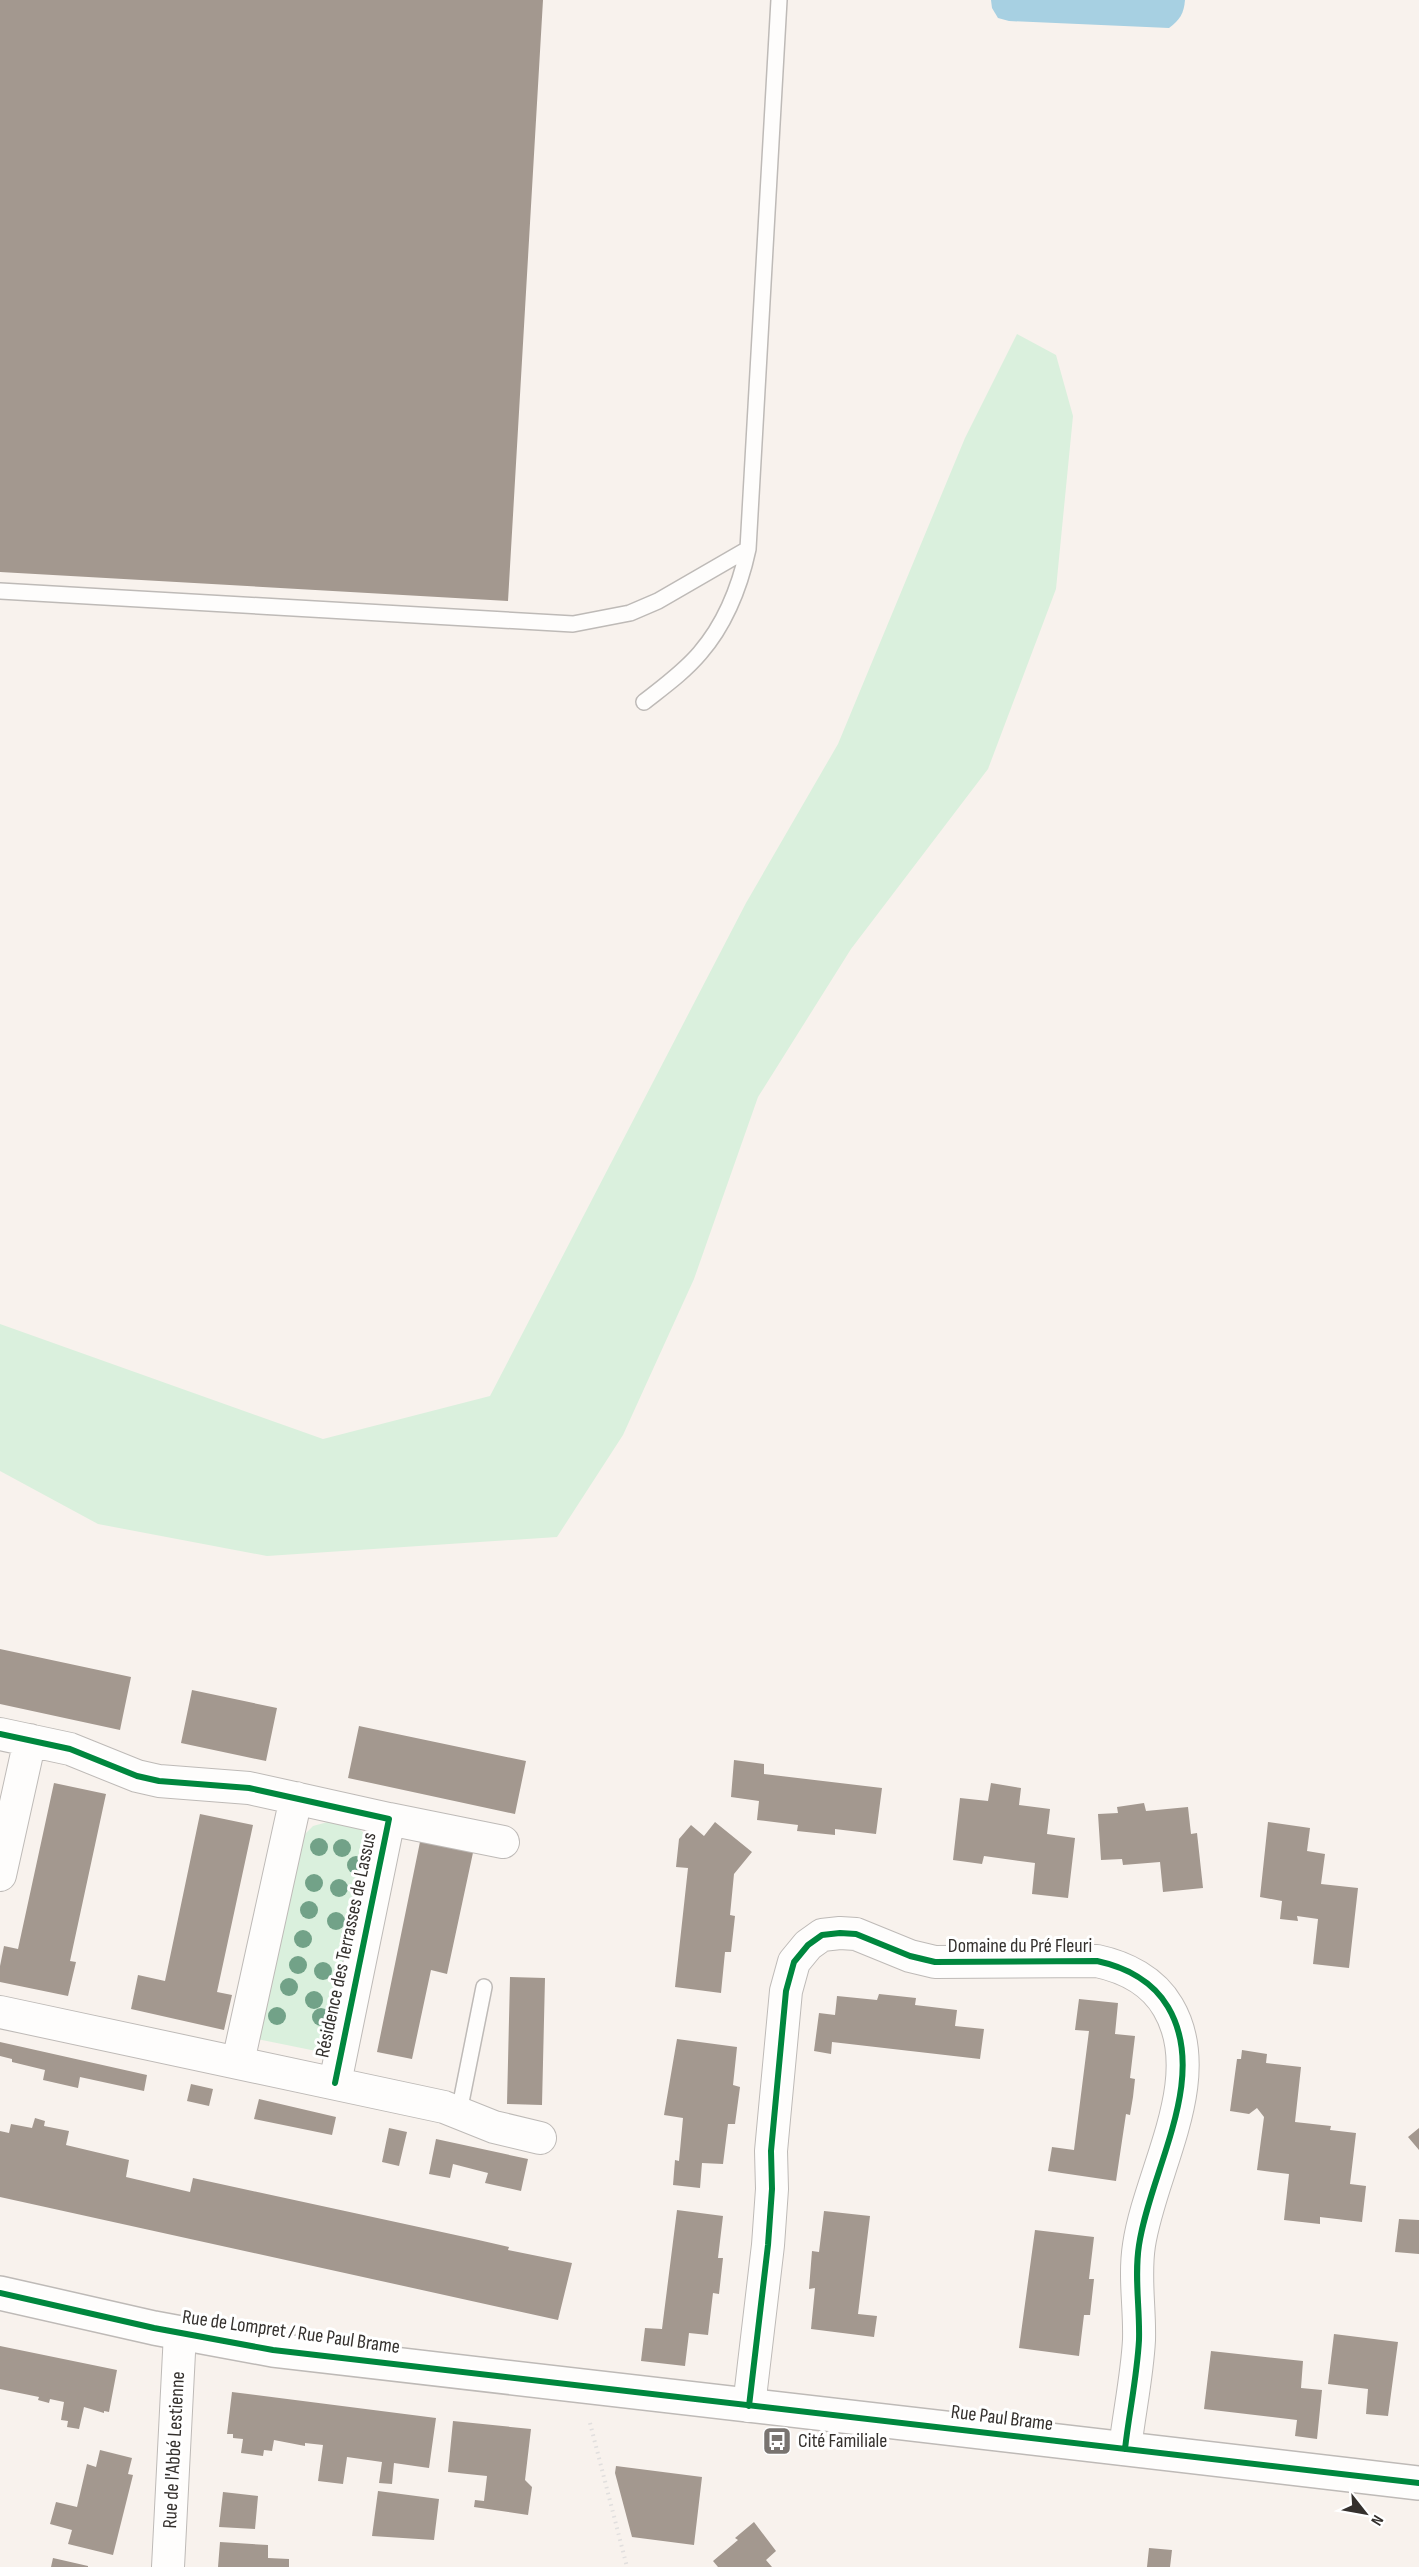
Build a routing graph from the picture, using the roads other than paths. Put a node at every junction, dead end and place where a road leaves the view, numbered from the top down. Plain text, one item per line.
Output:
1 (779, 0) edge
2 (748, 549) junction
3 (0, 591) edge
4 (644, 702) dead end
5 (15, 1737) edge
6 (296, 1798) junction
7 (389, 1819) junction
8 (503, 1842) dead end
9 (0, 1875) edge
10 (484, 1987) dead end
11 (0, 2012) edge
12 (238, 2062) junction
13 (335, 2083) junction
14 (459, 2112) junction
15 (540, 2138) dead end
16 (0, 2293) edge
17 (180, 2333) junction
18 (580, 2387) joint
19 (749, 2406) junction
20 (1125, 2449) junction
21 (1419, 2483) edge
22 (168, 2567) edge

1 - 2 lane
2 - 3 lane
2 - 4 lane
5 - 6 street, Résidence des Terrasses de Lassus
5 - 9 street, Résidence des Terrasses de Lassus
6 - 7 street, Résidence des Terrasses de Lassus
6 - 12 street
7 - 8 street, Résidence des Terrasses de Lassus
7 - 13 street, Résidence des Terrasses de Lassus
10 - 14 lane
11 - 12 street, Résidence des Terrasses de Lassus
12 - 13 street, Résidence des Terrasses de Lassus
13 - 14 street, Résidence des Terrasses de Lassus
14 - 15 street, Résidence des Terrasses de Lassus
16 - 17 street, Rue de Lompret / Rue Paul Brame
17 - 18 street, Rue de Lompret / Rue Paul Brame
17 - 22 street, Rue de l'Abbé Lestienne
18 - 19 street, Rue Paul Brame
19 - 20 street, Rue Paul Brame
19 - 20 street, Domaine du Pré Fleuri
20 - 21 street, Rue Paul Brame

